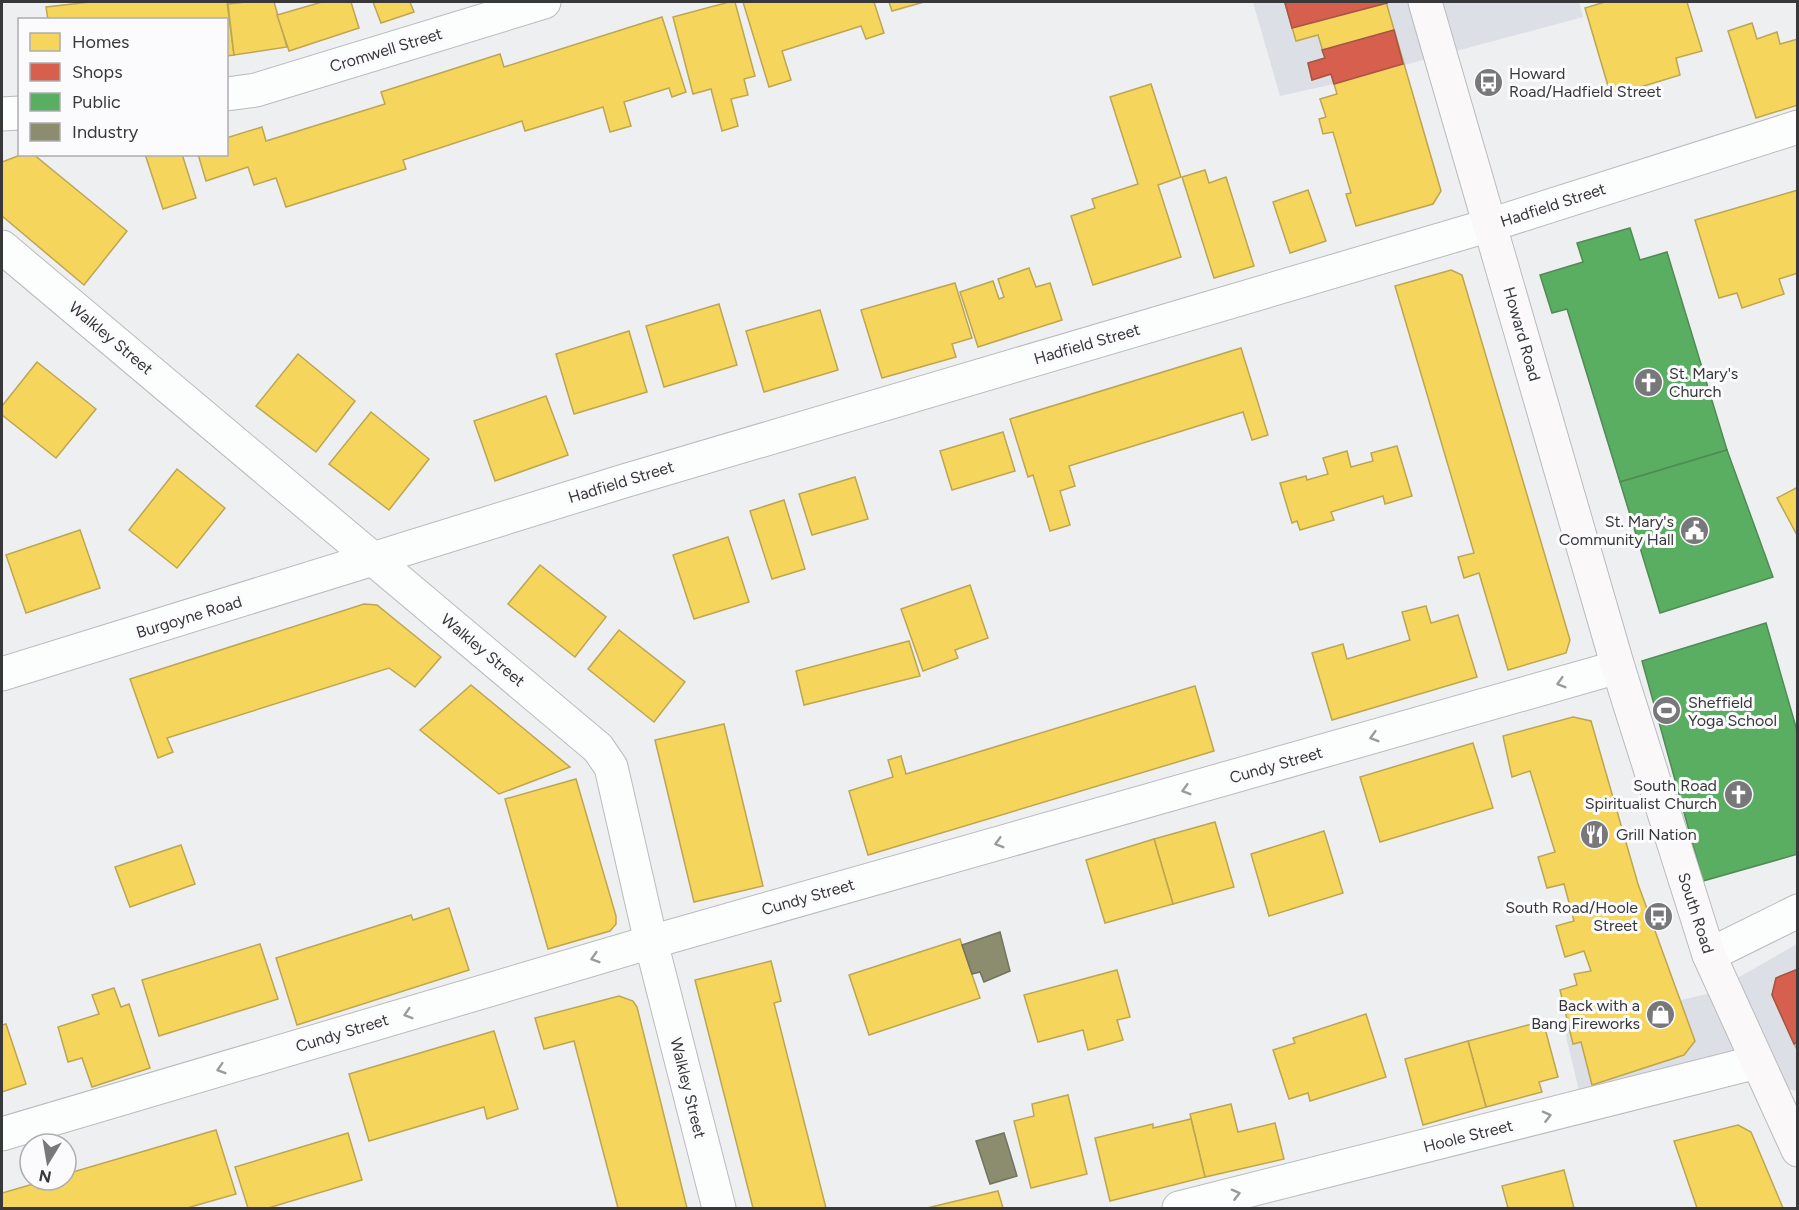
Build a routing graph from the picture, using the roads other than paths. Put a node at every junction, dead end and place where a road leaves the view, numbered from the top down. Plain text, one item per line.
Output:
1 (544, 2) edge
2 (1425, 2) edge
3 (228, 94) edge
4 (18, 113) edge
5 (2, 114) edge
6 (1797, 127) edge
7 (1490, 225) junction
8 (2, 247) edge
9 (376, 559) junction
10 (1617, 668) junction
11 (2, 674) edge
12 (1797, 911) edge
13 (651, 942) junction
14 (1709, 955) junction
15 (1757, 1062) junction
16 (2, 1134) edge
17 (1797, 1150) edge
18 (719, 1209) edge
19 (1179, 1209) edge

1 - 3 street, Cromwell Street
2 - 7 street, Howard Road
4 - 5 street
6 - 7 street, Hadfield Street
7 - 9 street, Hadfield Street
7 - 10 street, Howard Road
8 - 9 street, Walkley Street
9 - 11 street, Burgoyne Road
9 - 13 street, Walkley Street
10 -> 13 street, Cundy Street
10 - 14 street, South Road
12 - 14 street
13 -> 16 street, Cundy Street
13 - 18 street, Walkley Street
14 - 15 street, South Road
15 - 17 street, South Road
19 -> 15 street, Hoole Street

